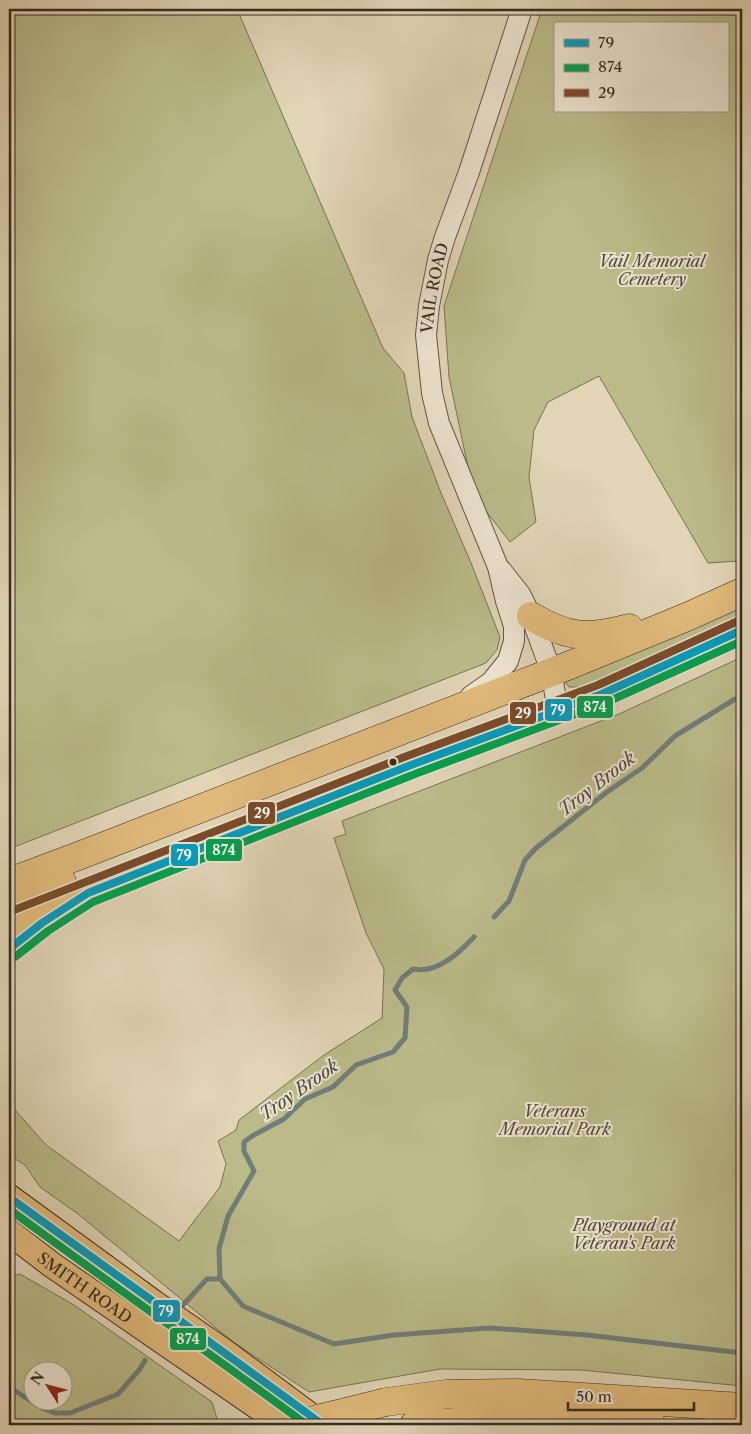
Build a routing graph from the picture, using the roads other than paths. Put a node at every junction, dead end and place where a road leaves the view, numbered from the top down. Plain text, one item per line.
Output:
1 (522, 9) edge
2 (498, 566) junction
3 (742, 592) edge
4 (711, 607) junction
5 (531, 616) junction
6 (742, 630) edge
7 (551, 671) junction
8 (451, 710) junction
9 (558, 710) junction
10 (387, 736) junction
11 (9, 882) edge
12 (88, 893) junction
13 (9, 902) edge
14 (9, 923) edge
15 (9, 949) edge
16 (9, 1197) edge
17 (9, 1232) edge
18 (9, 1255) edge
19 (52, 1265) junction
20 (742, 1407) edge
21 (284, 1425) edge
22 (298, 1425) edge
23 (323, 1425) edge
24 (414, 1425) edge
25 (652, 1425) edge

1 - 2 street, VAIL ROAD
2 - 5 street, VAIL ROAD
2 - 8 street, VAIL ROAD
3 - 4 highway
4 - 5 highway
4 - 7 highway
5 - 7 street, VAIL ROAD
6 - 9 highway
7 - 8 highway
7 - 9 street, VAIL ROAD
8 - 10 highway
9 - 12 highway
10 - 11 highway
10 - 13 highway
12 - 14 highway
12 - 15 highway
16 - 23 main road, SMITH ROAD
17 - 19 main road, SMITH ROAD
18 - 19 main road
19 - 21 main road, SMITH ROAD
20 - 22 highway, bridge
24 - 25 highway

